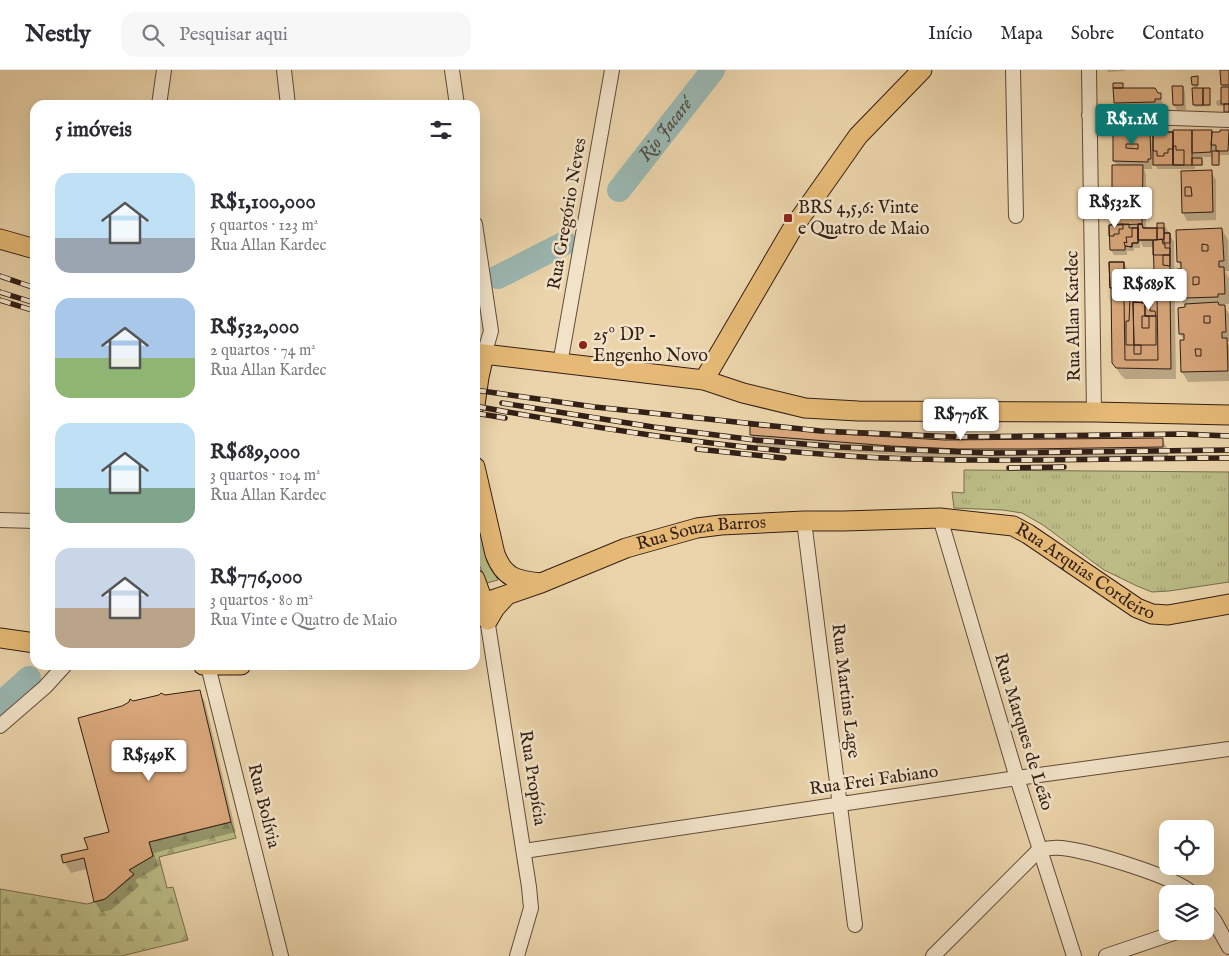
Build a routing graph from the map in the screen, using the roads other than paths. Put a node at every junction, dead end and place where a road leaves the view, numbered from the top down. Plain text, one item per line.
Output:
1 (164, 70) edge
2 (284, 70) edge
3 (452, 70) edge
4 (612, 70) edge
5 (922, 70) edge
6 (1013, 70) edge
7 (1089, 70) edge
8 (159, 100) edge
9 (287, 100) edge
10 (456, 100) edge
11 (1089, 115) junction
12 (1229, 120) edge
13 (1016, 216) dead end
14 (0, 239) edge
15 (30, 248) edge
16 (480, 257) edge
17 (480, 352) edge
18 (480, 354) edge
19 (560, 364) junction
20 (704, 380) junction
21 (1094, 412) junction
22 (1229, 415) edge
23 (480, 489) edge
24 (940, 518) junction
25 (0, 520) edge
26 (30, 521) edge
27 (804, 521) junction
28 (541, 583) junction
29 (1229, 604) edge
30 (482, 610) edge
31 (0, 638) edge
32 (30, 641) edge
33 (61, 670) edge
34 (209, 670) edge
35 (0, 726) edge
36 (1229, 749) edge
37 (1017, 778) junction
38 (840, 805) junction
39 (1040, 850) junction
40 (524, 851) junction
41 (1179, 885) edge
42 (855, 926) dead end
43 (1214, 928) edge
44 (1159, 938) edge
45 (1229, 948) edge
46 (281, 956) edge
47 (517, 956) edge
48 (933, 956) edge
49 (1074, 956) edge
50 (1106, 956) edge

1 - 8 street
2 - 9 street
3 - 10 street
4 - 19 street, Rua Gregório Neves
5 - 20 main road
6 - 13 street
7 - 11 street, Rua Allan Kardec
11 - 12 street
11 - 21 street, Rua Allan Kardec
14 - 15 main road
16 - 17 street
18 - 19 main road
19 - 20 main road
20 - 21 main road
21 - 22 main road
23 - 28 main road
24 - 27 main road, Rua Souza Barros
24 - 29 main road, Rua Arquias Cordeiro
24 - 37 street, Rua Marques de Leão
25 - 26 street
27 - 28 main road, Rua Souza Barros
27 - 38 street, Rua Martins Lage
28 - 30 main road, Rua Souza Barros
30 - 40 street, Rua Propícia
31 - 32 main road
33 - 35 street
34 - 46 street, Rua Bolívia
36 - 37 street, Rua Frei Fabiano
37 - 38 street, Rua Frei Fabiano
37 - 39 street, Rua Marques de Leão
38 - 40 street, Rua Frei Fabiano
38 - 42 street, Rua Martins Lage
39 - 41 street
39 - 48 street
39 - 49 street, Rua Marques de Leão
40 - 47 street, Rua Propícia
43 - 45 street
44 - 50 street

